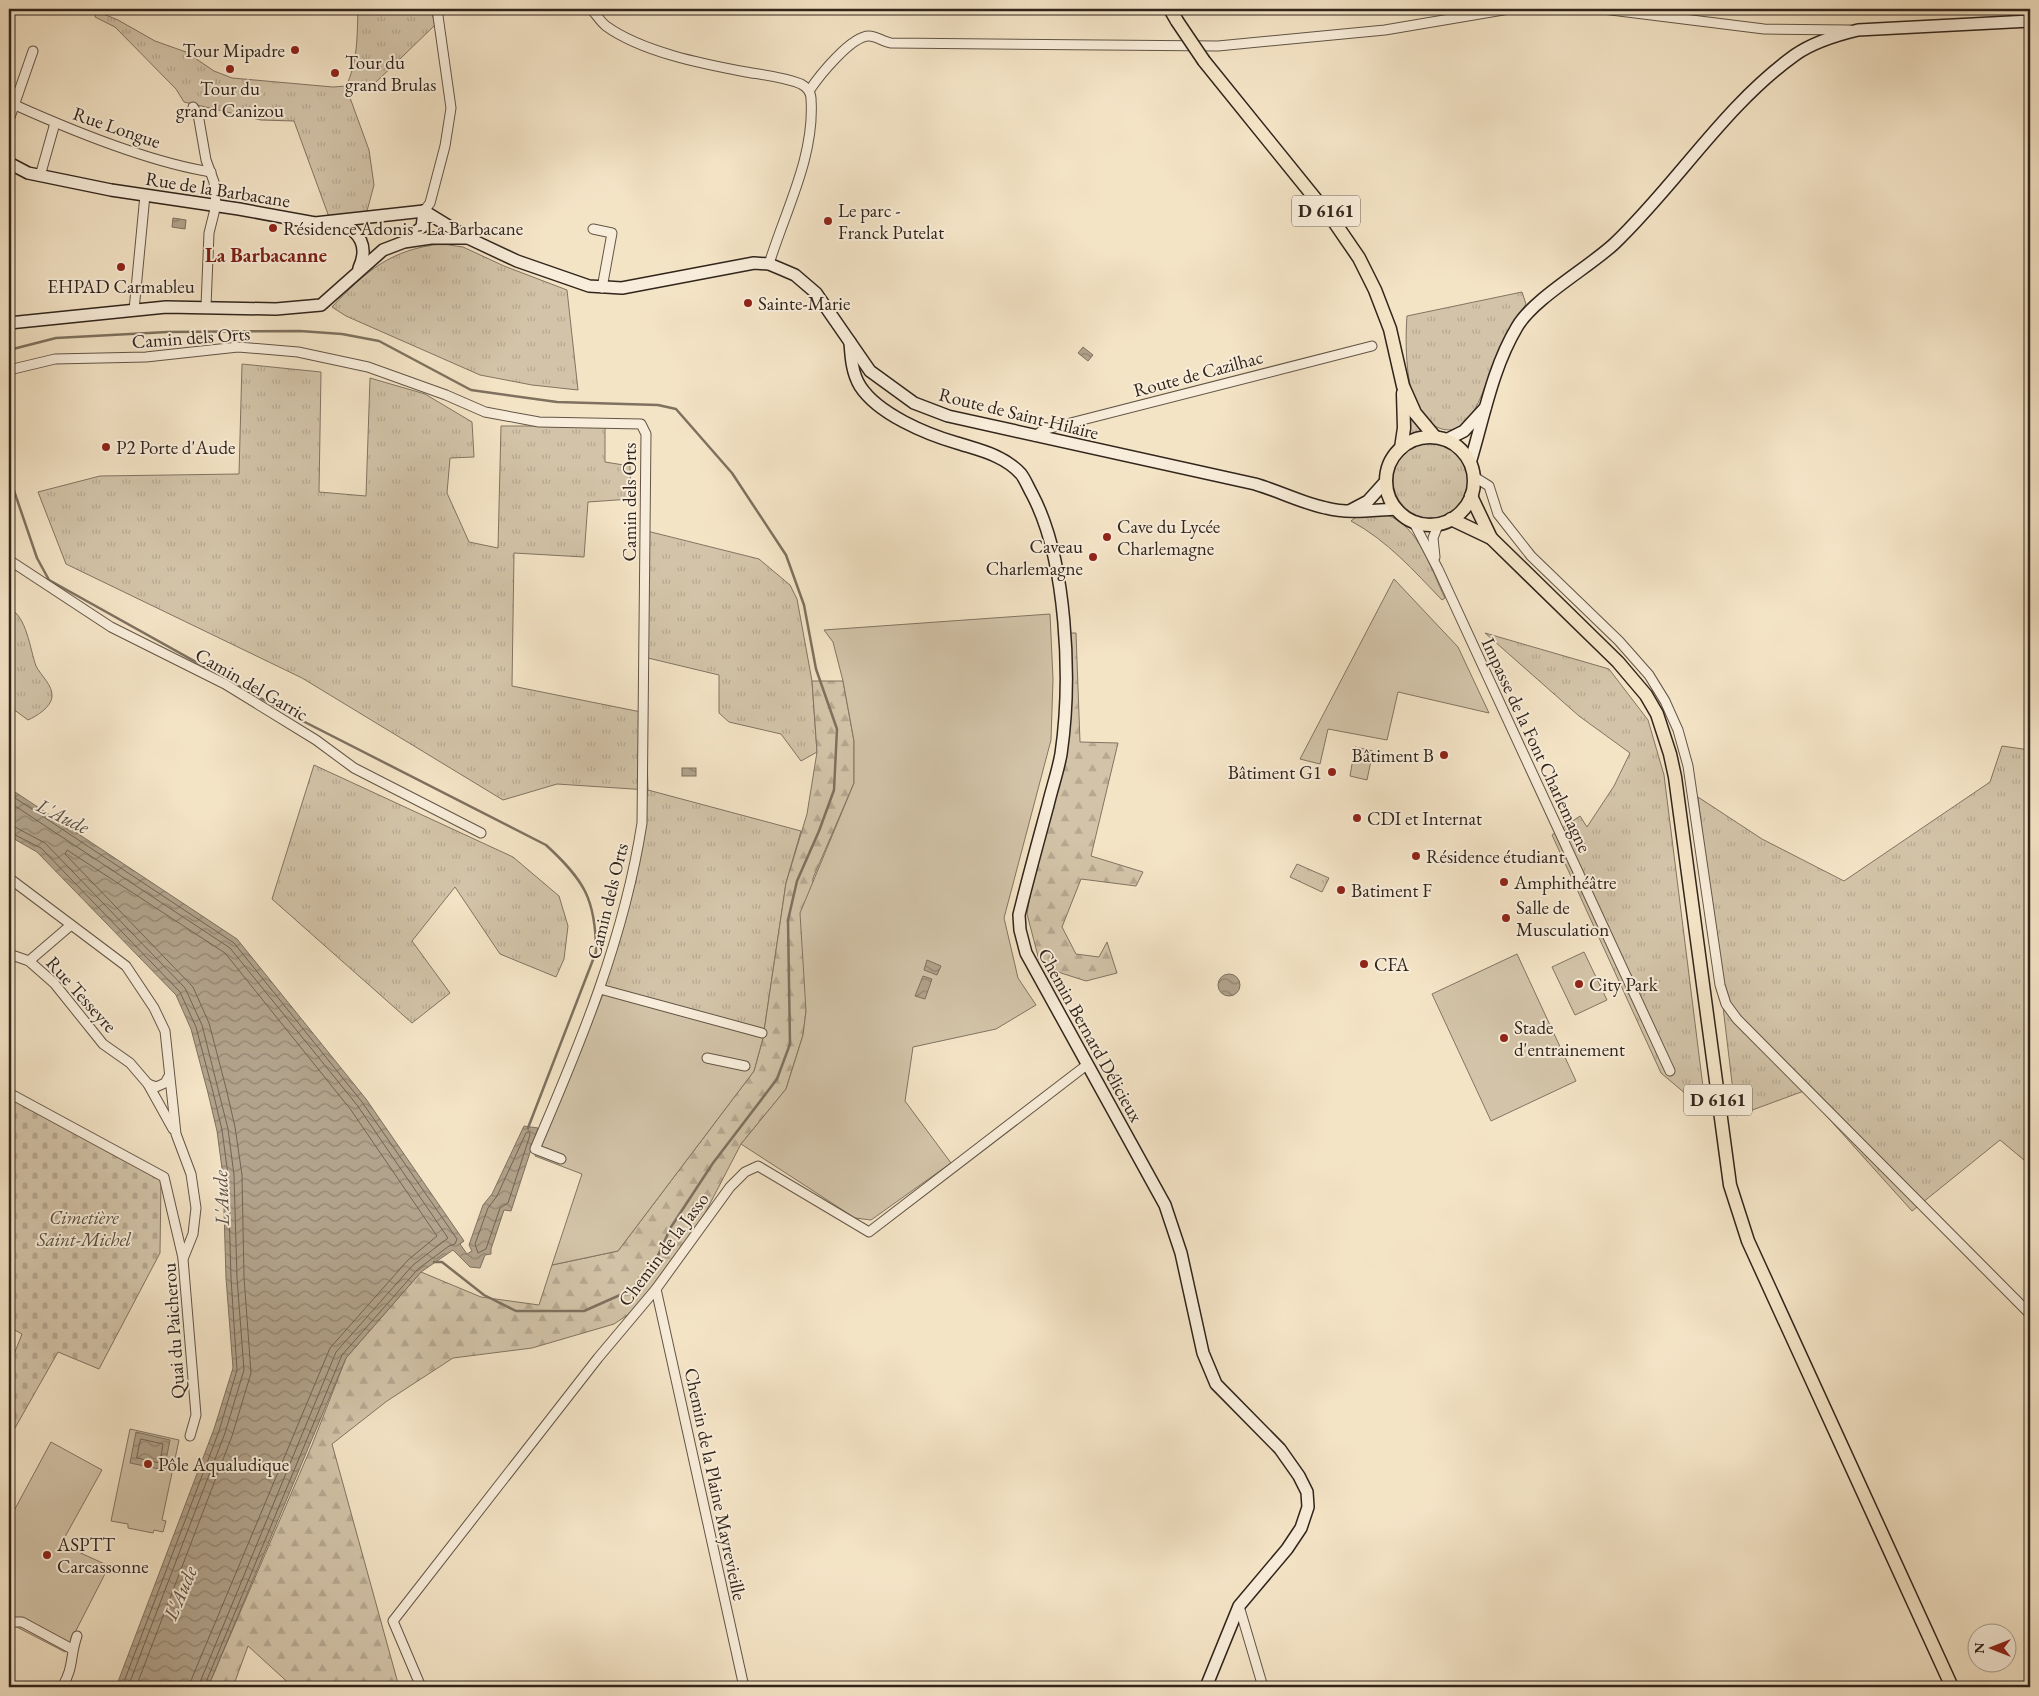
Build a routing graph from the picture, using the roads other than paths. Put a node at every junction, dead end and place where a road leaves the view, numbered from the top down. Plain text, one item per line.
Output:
1 (437, 9) edge
2 (591, 9) edge
3 (1170, 9) edge
4 (1509, 9) edge
5 (1603, 9) edge
6 (2030, 21) edge
7 (1858, 30) junction
8 (33, 51) dead end
9 (809, 91) junction
10 (15, 105) junction
11 (193, 107) dead end
12 (9, 120) edge
13 (55, 123) junction
14 (9, 163) edge
15 (211, 172) junction
16 (40, 176) junction
17 (146, 195) junction
18 (216, 205) junction
19 (424, 211) junction
20 (340, 221) junction
21 (593, 229) dead end
22 (448, 238) junction
23 (468, 238) junction
24 (404, 242) junction
25 (768, 264) junction
26 (358, 269) junction
27 (602, 288) junction
28 (206, 306) junction
29 (134, 310) junction
30 (9, 323) edge
31 (850, 342) junction
32 (1372, 346) dead end
33 (9, 370) edge
34 (1403, 386) junction
35 (1486, 406) junction
36 (1035, 436) junction
37 (1441, 439) junction
38 (1402, 448) junction
39 (1470, 463) junction
40 (1473, 476) junction
41 (1386, 481) junction
42 (1471, 496) junction
43 (1396, 509) junction
44 (1349, 512) junction
45 (1451, 519) junction
46 (1413, 522) junction
47 (1438, 525) junction
48 (1491, 538) junction
49 (9, 560) edge
50 (1438, 570) junction
51 (481, 833) dead end
52 (9, 878) edge
53 (71, 925) junction
54 (9, 954) edge
55 (29, 961) junction
56 (600, 989) junction
57 (762, 1032) dead end
58 (707, 1058) dead end
59 (1088, 1064) junction
60 (746, 1066) dead end
61 (1670, 1071) dead end
62 (169, 1076) junction
63 (148, 1084) junction
64 (9, 1092) edge
65 (176, 1134) junction
66 (561, 1159) dead end
67 (183, 1259) junction
68 (656, 1289) junction
69 (2030, 1314) edge
70 (190, 1436) dead end
71 (1239, 1606) junction
72 (9, 1622) edge
73 (77, 1636) dead end
74 (72, 1649) junction
75 (62, 1687) edge
76 (421, 1687) edge
77 (744, 1687) edge
78 (1206, 1687) edge
79 (1263, 1687) edge
80 (1952, 1687) edge

1 - 19 street
2 - 9 street
3 - 34 main road, D 6161, bridge
4 - 9 street
5 - 7 street
6 - 7 street
7 - 35 street
8 - 10 street
9 - 25 street
10 - 12 street
10 - 13 street, Rue Longue
11 - 15 street
13 - 15 street, Rue Longue
13 - 16 street
14 - 16 street, Rue de la Barbacane
15 - 18 street
16 - 17 street, Rue de la Barbacane
17 - 18 street, Rue de la Barbacane
17 - 29 street
18 - 20 street, Rue de la Barbacane
18 - 28 street
19 - 20 street, Rue de la Barbacane
19 - 22 street
19 - 23 street, Route de Saint-Hilaire
19 - 24 street
20 - 26 street
21 - 27 street
22 - 23 street
22 - 24 street
23 - 27 street, Route de Saint-Hilaire
24 - 26 street
25 - 27 street, Route de Saint-Hilaire
25 - 31 street, Route de Saint-Hilaire
26 - 28 street
28 - 29 street
29 - 30 street
31 - 36 street, Route de Saint-Hilaire
31 - 59 street, Chemin Bernard Délicieux
32 - 36 street, Route de Cazilhac
33 - 56 street, Camin dels Orts
34 - 37 main road, D 6161
34 - 38 main road, D 6161
35 - 37 street
35 - 39 street
36 - 44 street, Route de Saint-Hilaire
37 - 38 main road
37 - 39 main road
38 - 41 main road
39 - 40 main road
40 - 42 main road
40 - 69 street
41 - 43 main road
41 - 44 street
42 - 45 main road
42 - 48 main road, D 6161
43 - 44 street, Route de Saint-Hilaire
43 - 46 main road
45 - 47 main road
45 - 48 main road, D 6161
46 - 47 main road
46 - 50 street
47 - 50 street
48 - 80 main road, D 6161
49 - 51 street, Camin del Garric
50 - 61 street, Impasse de la Font Charlemagne
52 - 53 street, Quai du Paicherou
53 - 55 street
53 - 62 street, Quai du Paicherou
54 - 55 street, Rue Tesseyre
55 - 63 street, Rue Tesseyre
56 - 57 street
56 - 66 street, Camin dels Orts
58 - 60 street
59 - 68 street, Chemin de la Jasso
59 - 71 street, Chemin Bernard Délicieux
62 - 63 street
62 - 65 street, Quai du Paicherou
63 - 65 street, Rue Tesseyre
64 - 67 street
65 - 67 street, Quai du Paicherou
67 - 70 street, Quai du Paicherou
68 - 76 street, Chemin de la Jasso
68 - 77 street, Chemin de la Plaine Mayrevieille
71 - 78 street, Chemin Bernard Délicieux
71 - 79 street
72 - 74 street
73 - 74 street
74 - 75 street

